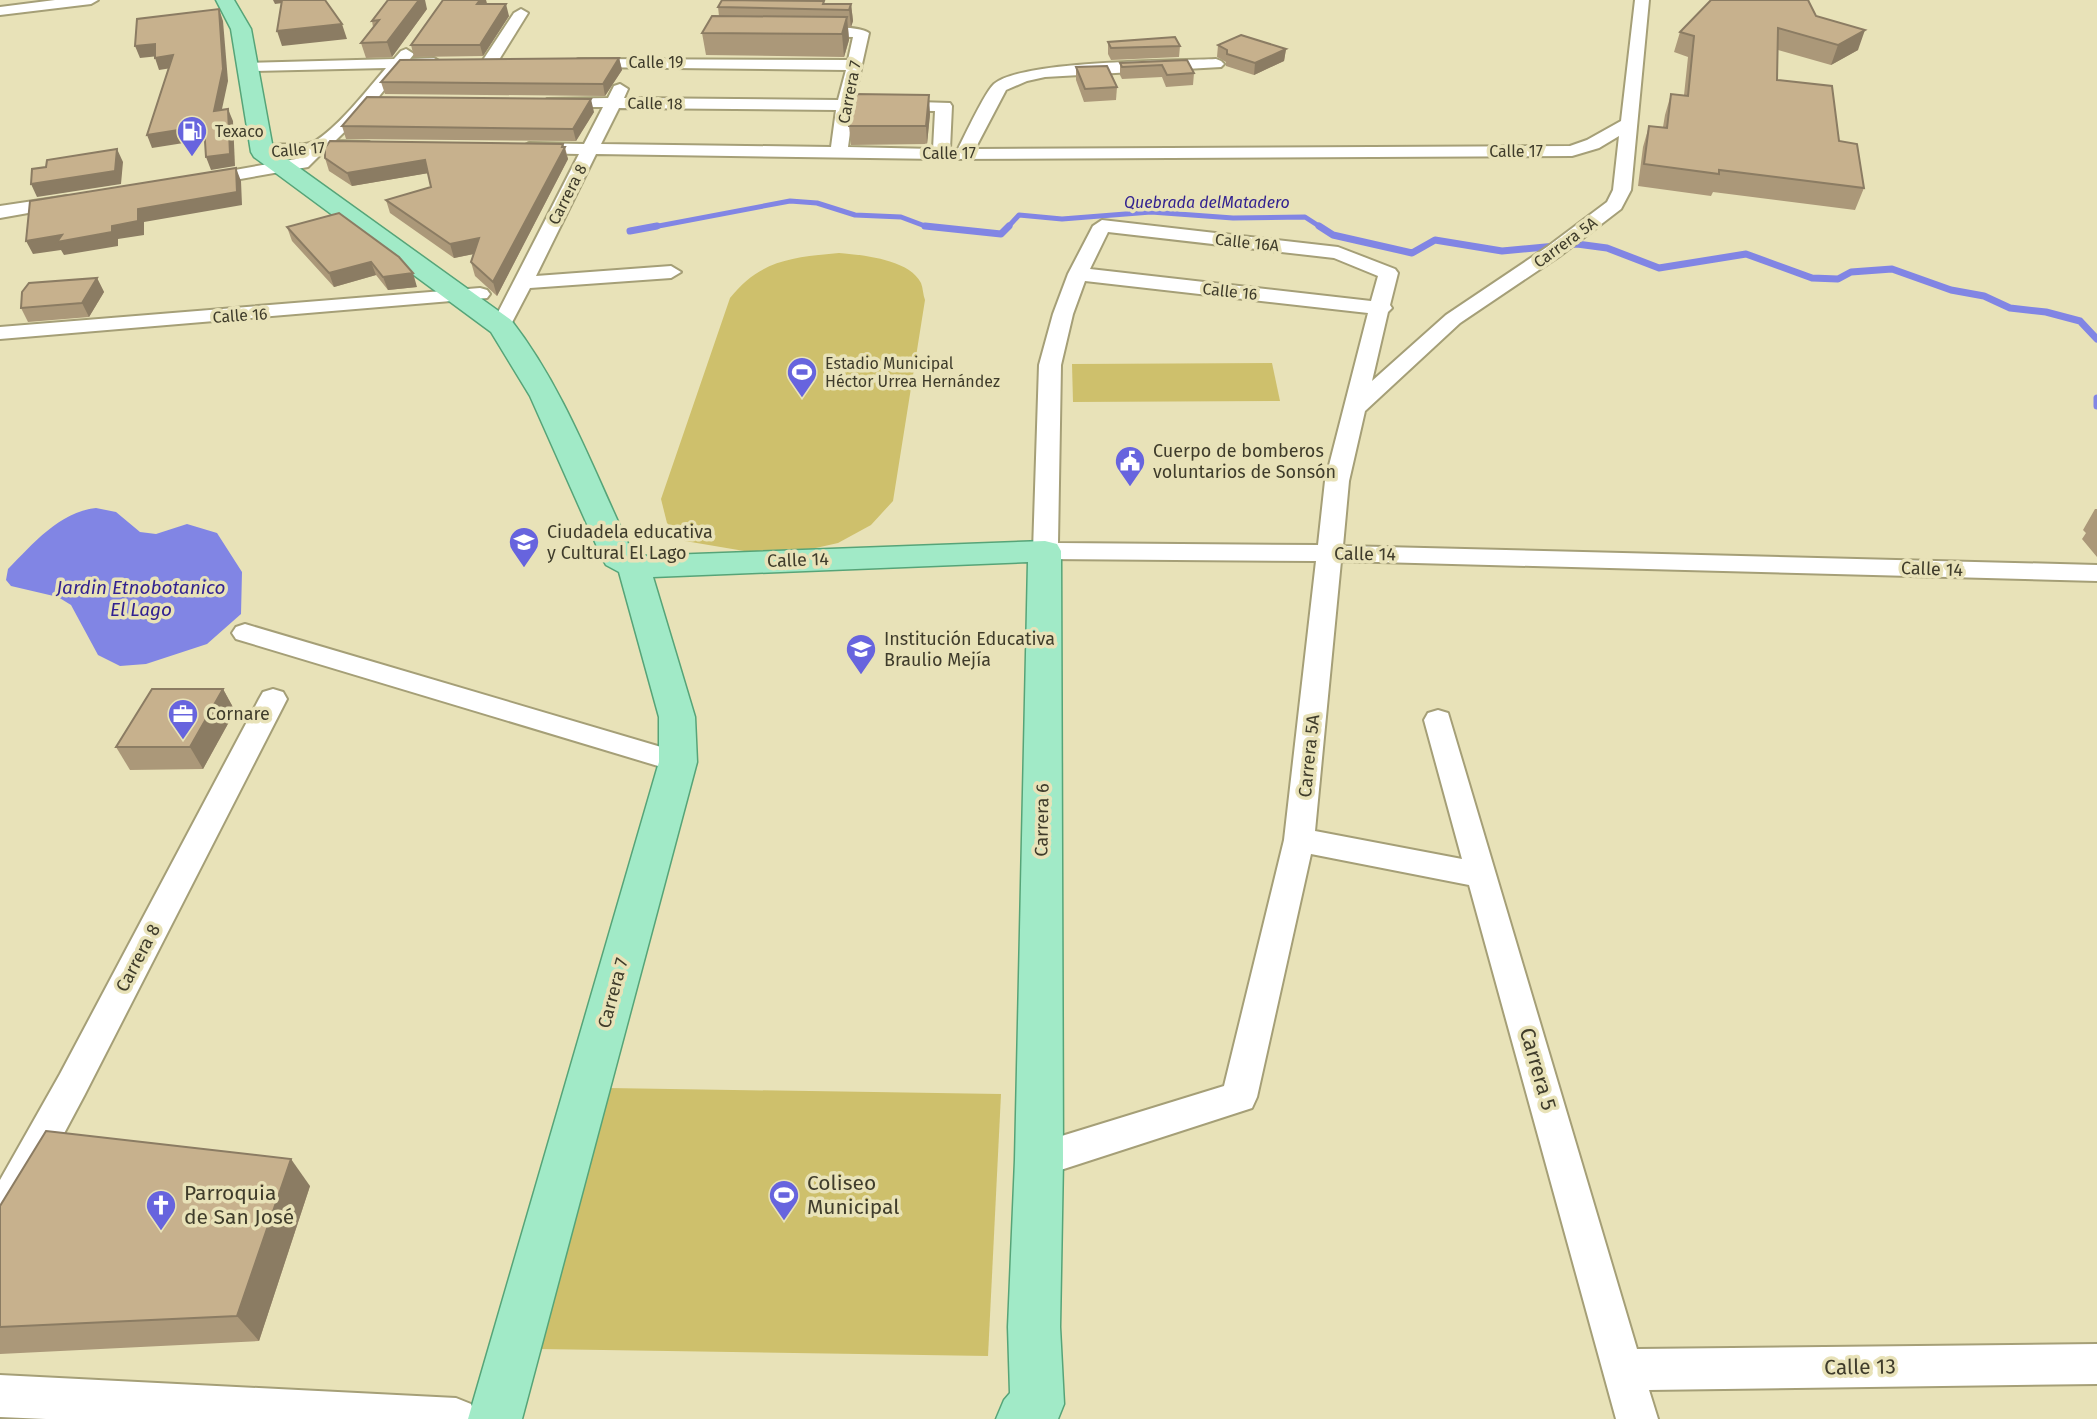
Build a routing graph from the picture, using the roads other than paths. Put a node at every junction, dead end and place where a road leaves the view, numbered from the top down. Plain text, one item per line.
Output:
1 (91, 0) edge
2 (225, 0) edge
3 (240, 0) edge
4 (1642, 0) edge
5 (0, 11) edge
6 (521, 13) dead end
7 (792, 32) edge
8 (412, 44) edge
9 (568, 62) edge
10 (634, 62) junction
11 (450, 63) edge
12 (489, 63) edge
13 (398, 64) junction
14 (1216, 64) dead end
15 (853, 65) junction
16 (255, 66) junction
17 (366, 102) junction
18 (394, 102) edge
19 (531, 102) edge
20 (613, 103) junction
21 (845, 105) junction
22 (1629, 123) junction
23 (374, 146) edge
24 (509, 148) edge
25 (590, 149) junction
26 (839, 152) junction
27 (942, 153) junction
28 (964, 153) junction
29 (290, 155) junction
30 (188, 183) edge
31 (79, 199) edge
32 (0, 212) edge
33 (1102, 226) joint
34 (671, 272) dead end
35 (1388, 273) joint
36 (1078, 274) junction
37 (522, 283) junction
38 (471, 296) junction
39 (1382, 308) junction
40 (504, 320) junction
41 (0, 333) edge
42 (1352, 411) junction
43 (1045, 551) junction
44 (1331, 553) junction
45 (634, 567) junction
46 (2097, 573) edge
47 (245, 634) dead end
48 (273, 699) dead end
49 (1438, 720) dead end
50 (678, 762) junction
51 (1300, 840) junction
52 (1482, 875) junction
53 (1039, 1160) junction
54 (0, 1216) edge
55 (2097, 1364) edge
56 (1624, 1370) junction
57 (0, 1396) edge
58 (456, 1419) edge
59 (495, 1419) edge
60 (1023, 1419) edge
61 (1637, 1419) edge

1 - 5 street
2 - 16 main road
3 - 16 main road
4 - 22 street, Carrera 5A
6 - 12 street
7 - 15 street, Carrera 7
8 - 13 street
9 - 10 street, Calle 19
10 - 15 street, Calle 19
10 - 20 street, Carrera 8
11 - 13 street
13 - 16 street
13 - 17 street
14 - 28 street
15 - 21 street, Carrera 7
16 - 29 main road
17 - 18 street
17 - 29 street
19 - 20 street, Calle 18
20 - 21 street, Calle 18
20 - 25 street, Carrera 8
21 - 26 street, Carrera 7
21 - 27 street, Calle 18
22 - 28 street, Calle 17
22 - 42 street, Carrera 5A
23 - 29 street, Calle 17
24 - 25 street, Calle 17
25 - 26 street, Calle 17
25 - 37 street, Carrera 8
26 - 27 street, Calle 17
27 - 28 street, Calle 17
29 - 30 street, Calle 17
29 - 38 main road
31 - 32 street
33 - 35 street, Calle 16A
33 - 36 street, Carrera 6
34 - 37 street
35 - 39 street, Carrera 5A
36 - 39 street, Calle 16
36 - 43 street, Carrera 6
37 - 40 street, Carrera 8
38 - 40 main road
38 - 41 street, Calle 16
39 - 42 street, Carrera 5A
40 - 45 main road
42 - 44 street, Carrera 5A
43 - 44 street, Calle 14
43 - 45 main road, Calle 14
43 - 53 main road, Carrera 6
44 - 46 street, Calle 14
44 - 51 street, Carrera 5A
45 - 50 main road, Carrera 7
47 - 50 street
48 - 54 street, Carrera 8
49 - 52 street, Carrera 5
50 - 59 main road, Carrera 7
51 - 52 street
51 - 53 street, Carrera 5A
52 - 56 street, Carrera 5
53 - 60 main road, Carrera 6
55 - 56 street, Calle 13
56 - 61 street, Carrera 5
57 - 58 street

